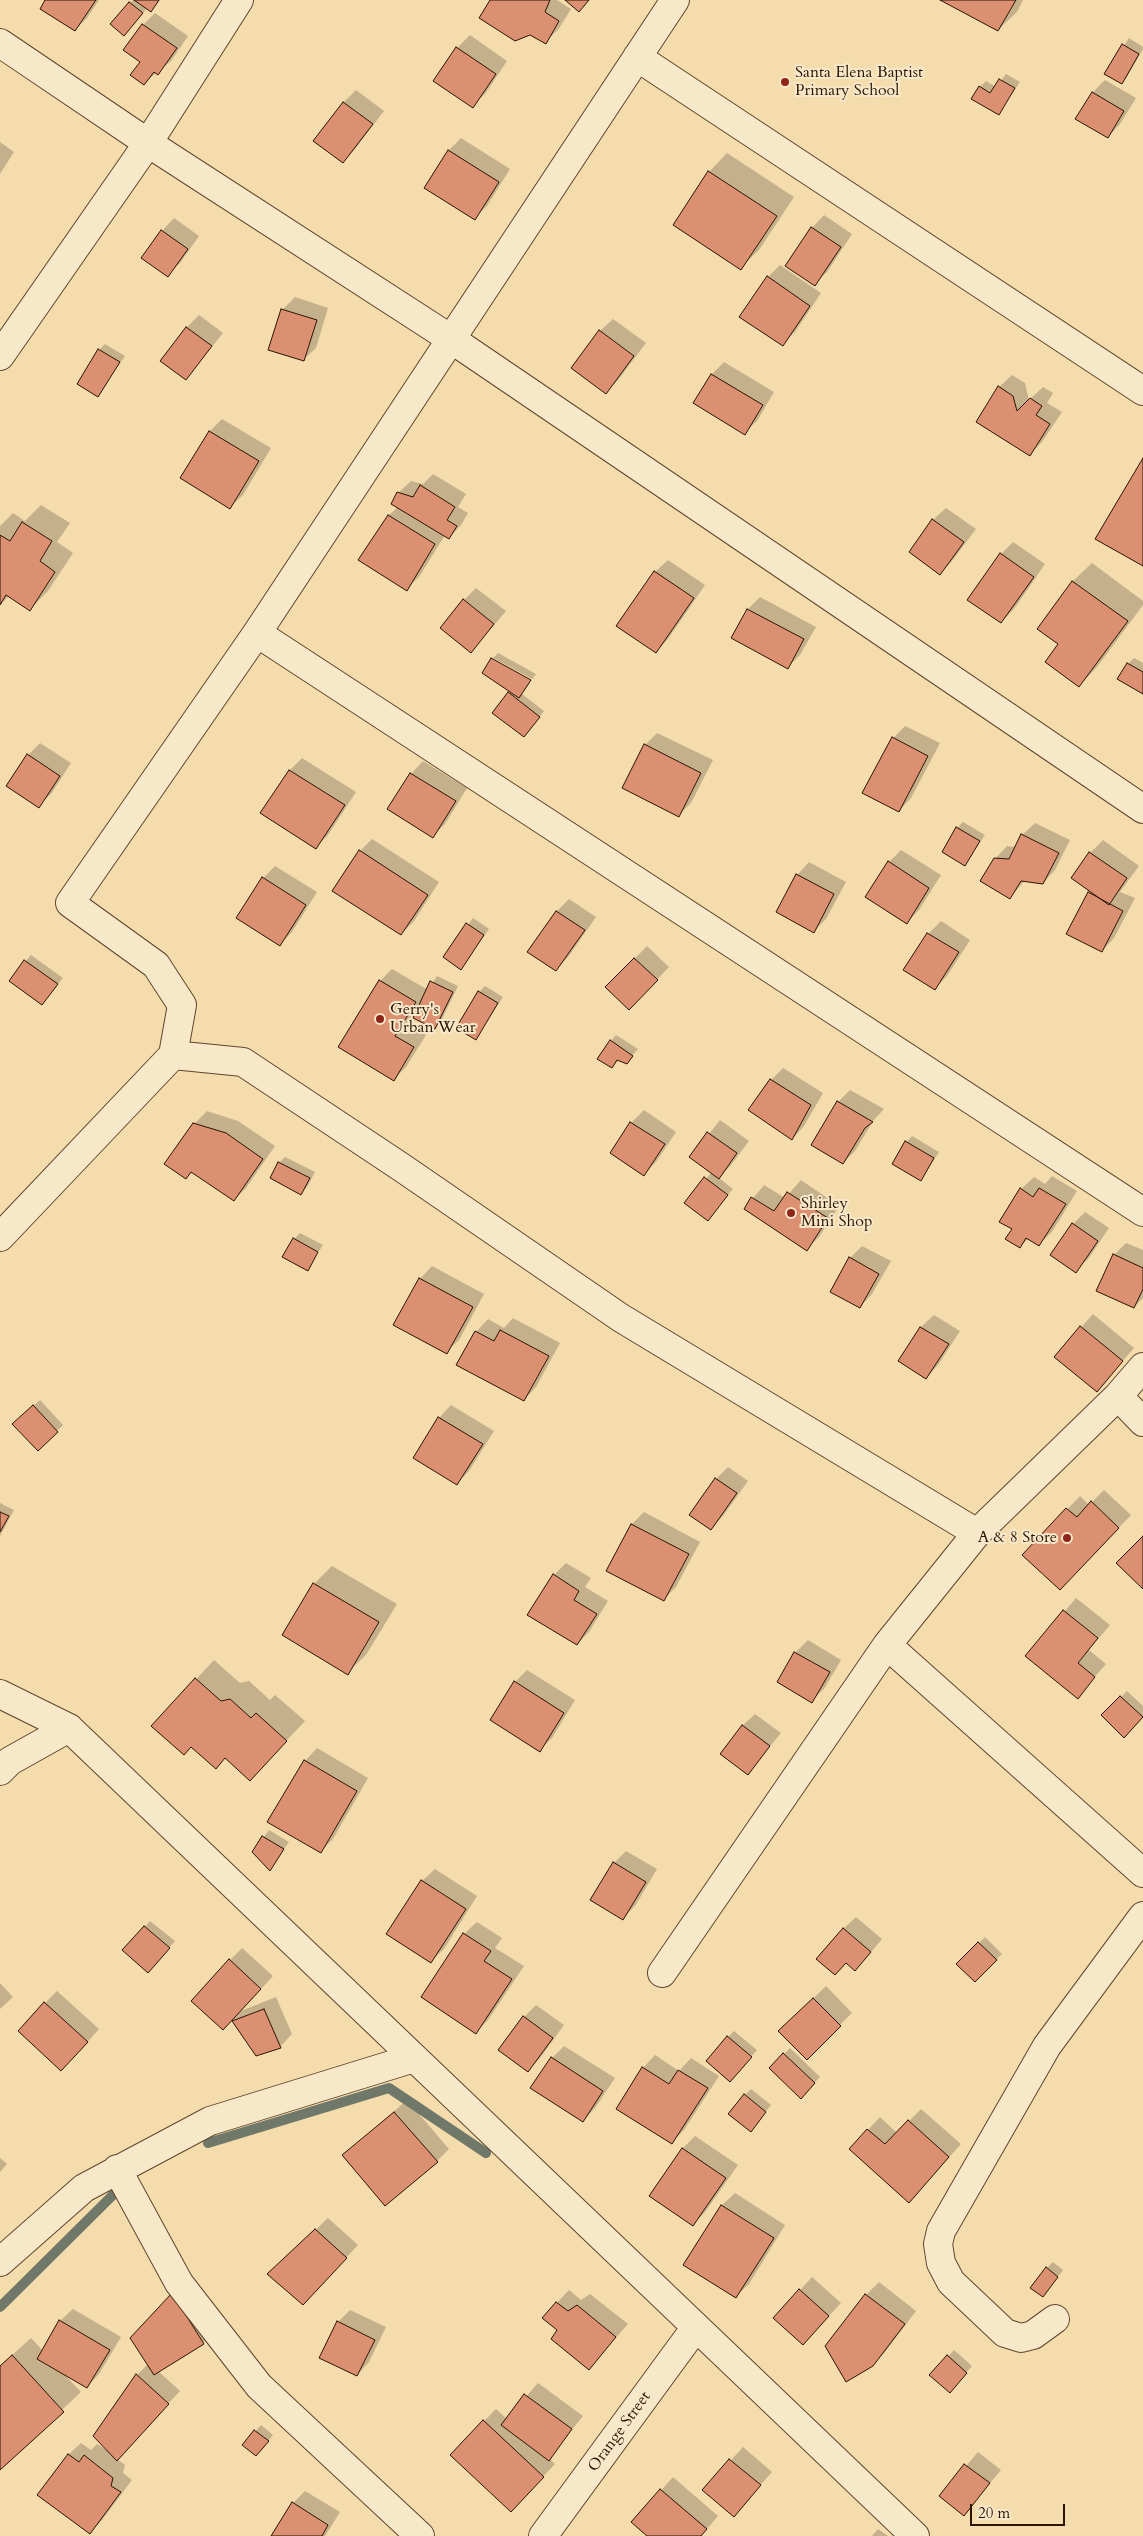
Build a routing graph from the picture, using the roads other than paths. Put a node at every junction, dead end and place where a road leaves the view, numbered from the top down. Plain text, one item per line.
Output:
1 (239, 0) edge
2 (675, 0) edge
3 (0, 43) edge
4 (638, 57) junction
5 (148, 143) junction
6 (451, 339) junction
7 (0, 356) edge
8 (1143, 391) edge
9 (257, 633) junction
10 (1143, 809) edge
11 (173, 1055) junction
12 (1143, 1212) edge
13 (0, 1237) edge
14 (1143, 1367) edge
15 (1118, 1396) junction
16 (1143, 1422) edge
17 (976, 1533) junction
18 (887, 1646) junction
19 (0, 1694) edge
20 (69, 1728) junction
21 (0, 1771) edge
22 (1143, 1873) edge
23 (1143, 1916) edge
24 (662, 1973) dead end
25 (414, 2058) junction
26 (117, 2169) junction
27 (0, 2262) edge
28 (1055, 2319) dead end
29 (696, 2327) junction
30 (420, 2536) edge
31 (543, 2536) edge
32 (915, 2536) edge

1 - 5 street
2 - 4 street
3 - 5 street
4 - 6 street
4 - 8 street
5 - 6 street
5 - 7 street
6 - 9 street
6 - 10 street
9 - 11 street
9 - 12 street
11 - 13 street
11 - 17 street
14 - 15 street
15 - 16 street
15 - 17 street
17 - 18 street
18 - 22 street
18 - 24 street
19 - 20 street
20 - 21 street
20 - 25 street
23 - 28 street
25 - 26 street
25 - 29 street
26 - 27 street
26 - 30 street
29 - 31 street, Orange Street
29 - 32 street

